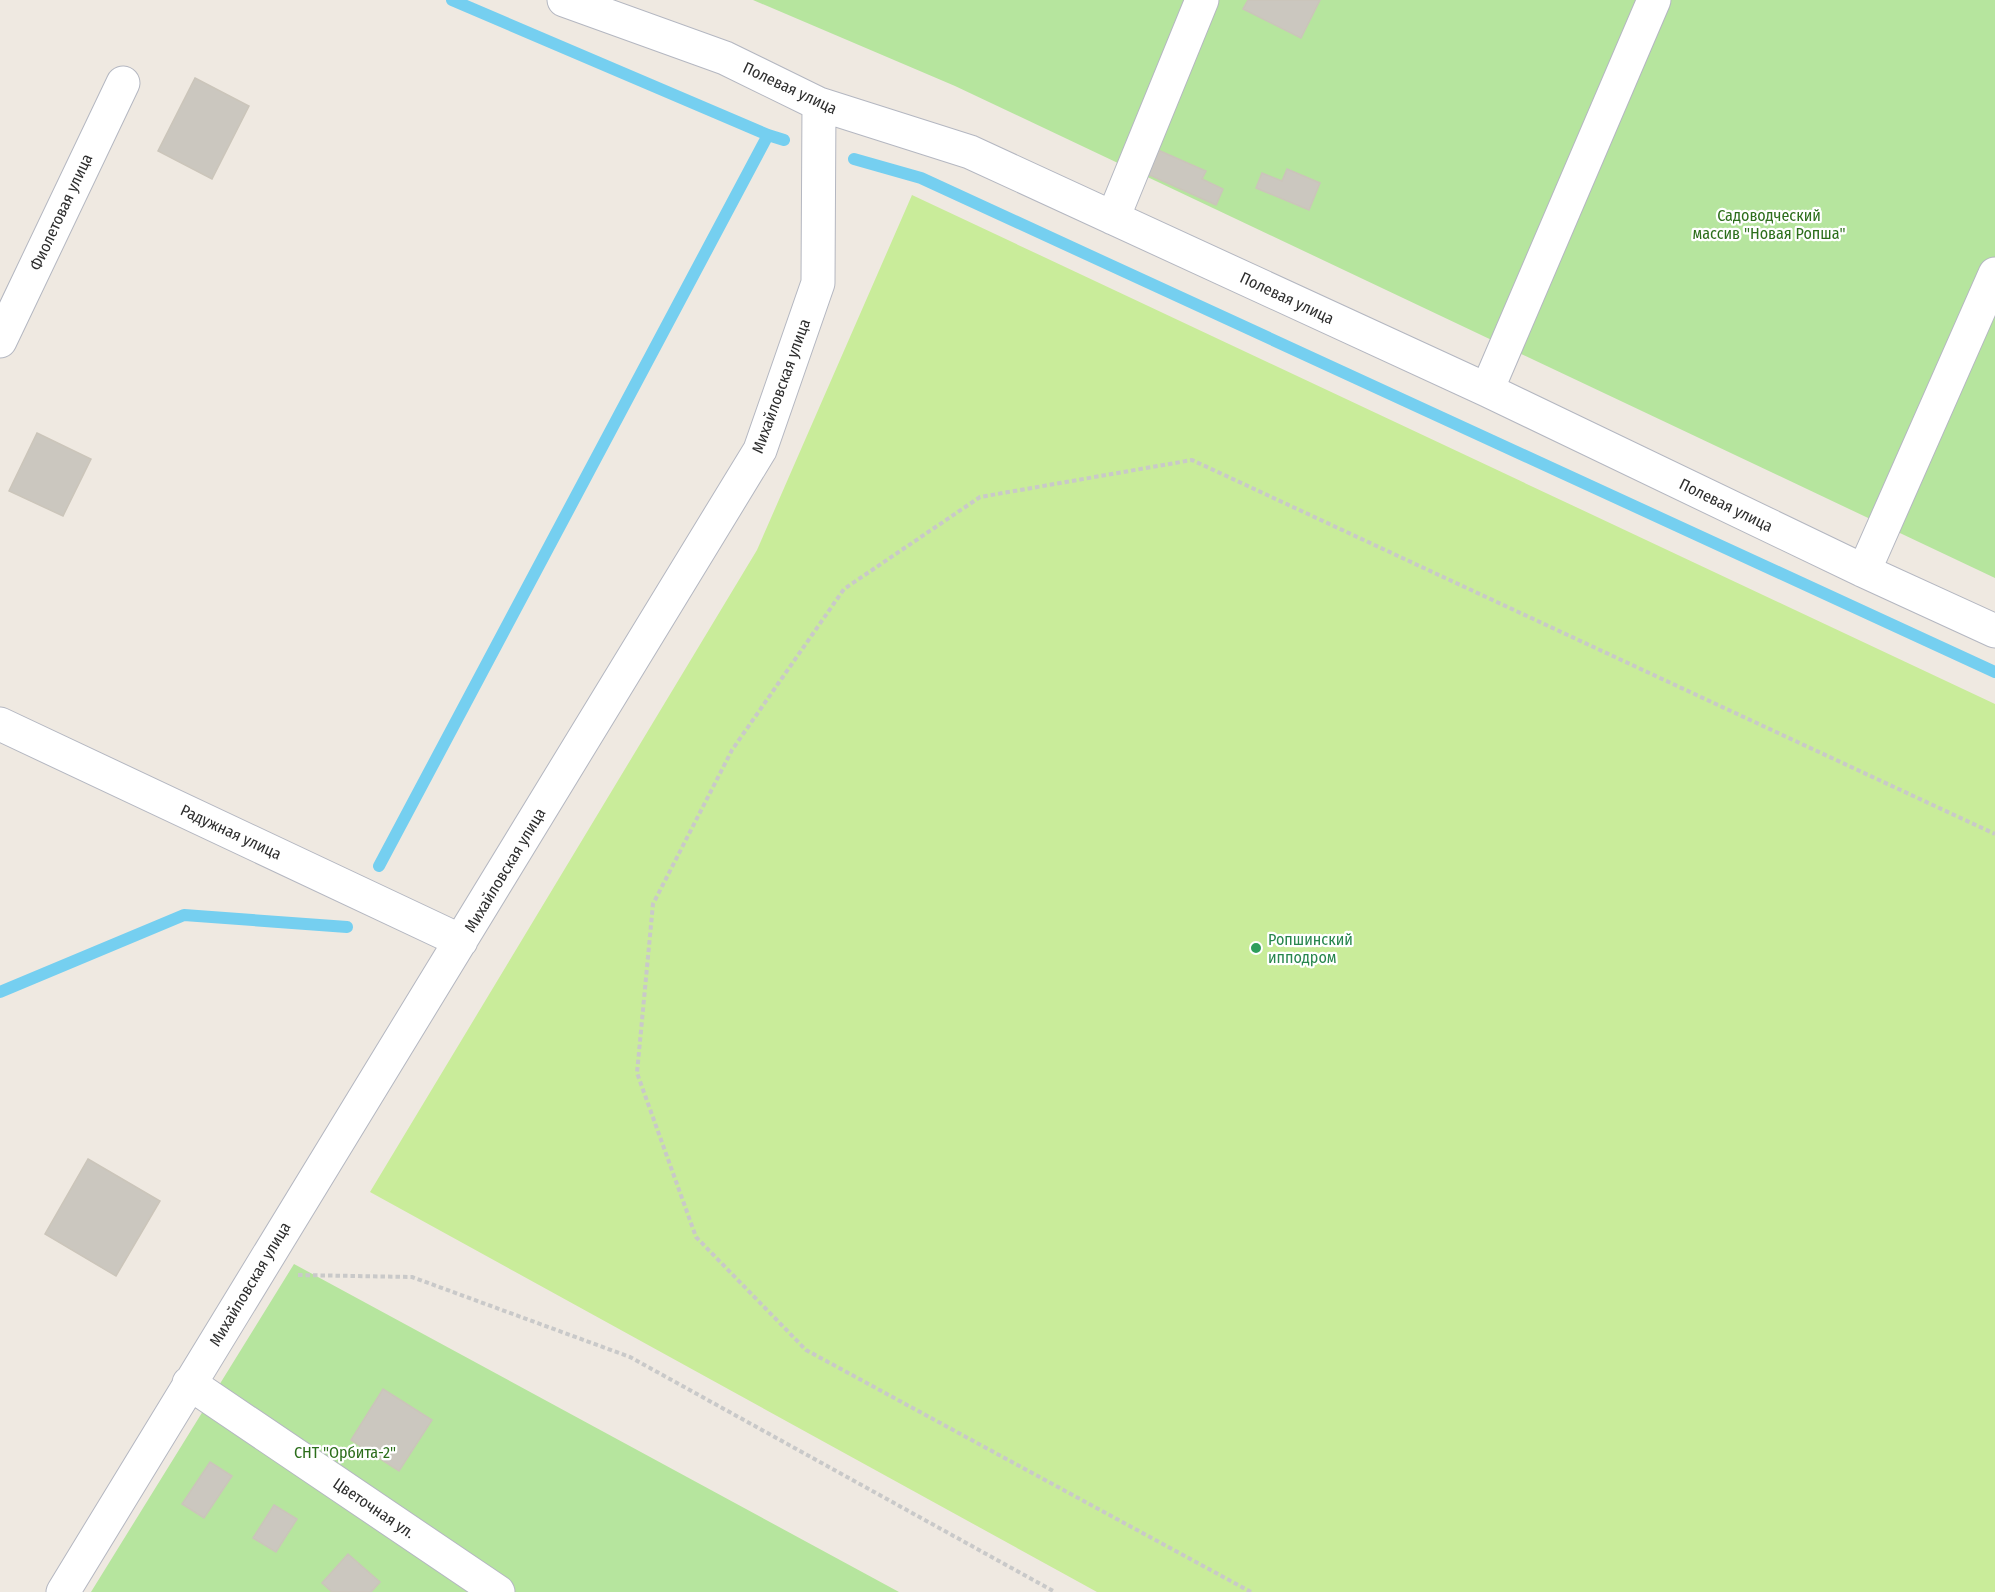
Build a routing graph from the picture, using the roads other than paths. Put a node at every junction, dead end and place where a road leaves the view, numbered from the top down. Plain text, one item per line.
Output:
1 (564, 0) edge
2 (1202, 0) edge
3 (1654, 0) edge
4 (123, 83) dead end
5 (819, 104) junction
6 (1113, 218) junction
7 (1995, 274) edge
8 (0, 341) edge
9 (1487, 390) junction
10 (1864, 571) junction
11 (1995, 631) edge
12 (0, 724) edge
13 (461, 941) junction
14 (189, 1383) junction
15 (63, 1592) edge
16 (498, 1592) edge

1 - 5 street, Полевая улица
2 - 6 street
3 - 9 street
4 - 8 street, Фиолетовая улица
5 - 6 street, Полевая улица
5 - 13 street, Михайловская улица
6 - 9 street, Полевая улица
7 - 10 street
9 - 10 street, Полевая улица
10 - 11 street, Полевая улица
12 - 13 street, Радужная улица
13 - 14 street, Михайловская улица
14 - 15 street, Михайловская улица
14 - 16 street, Цветочная ул.

